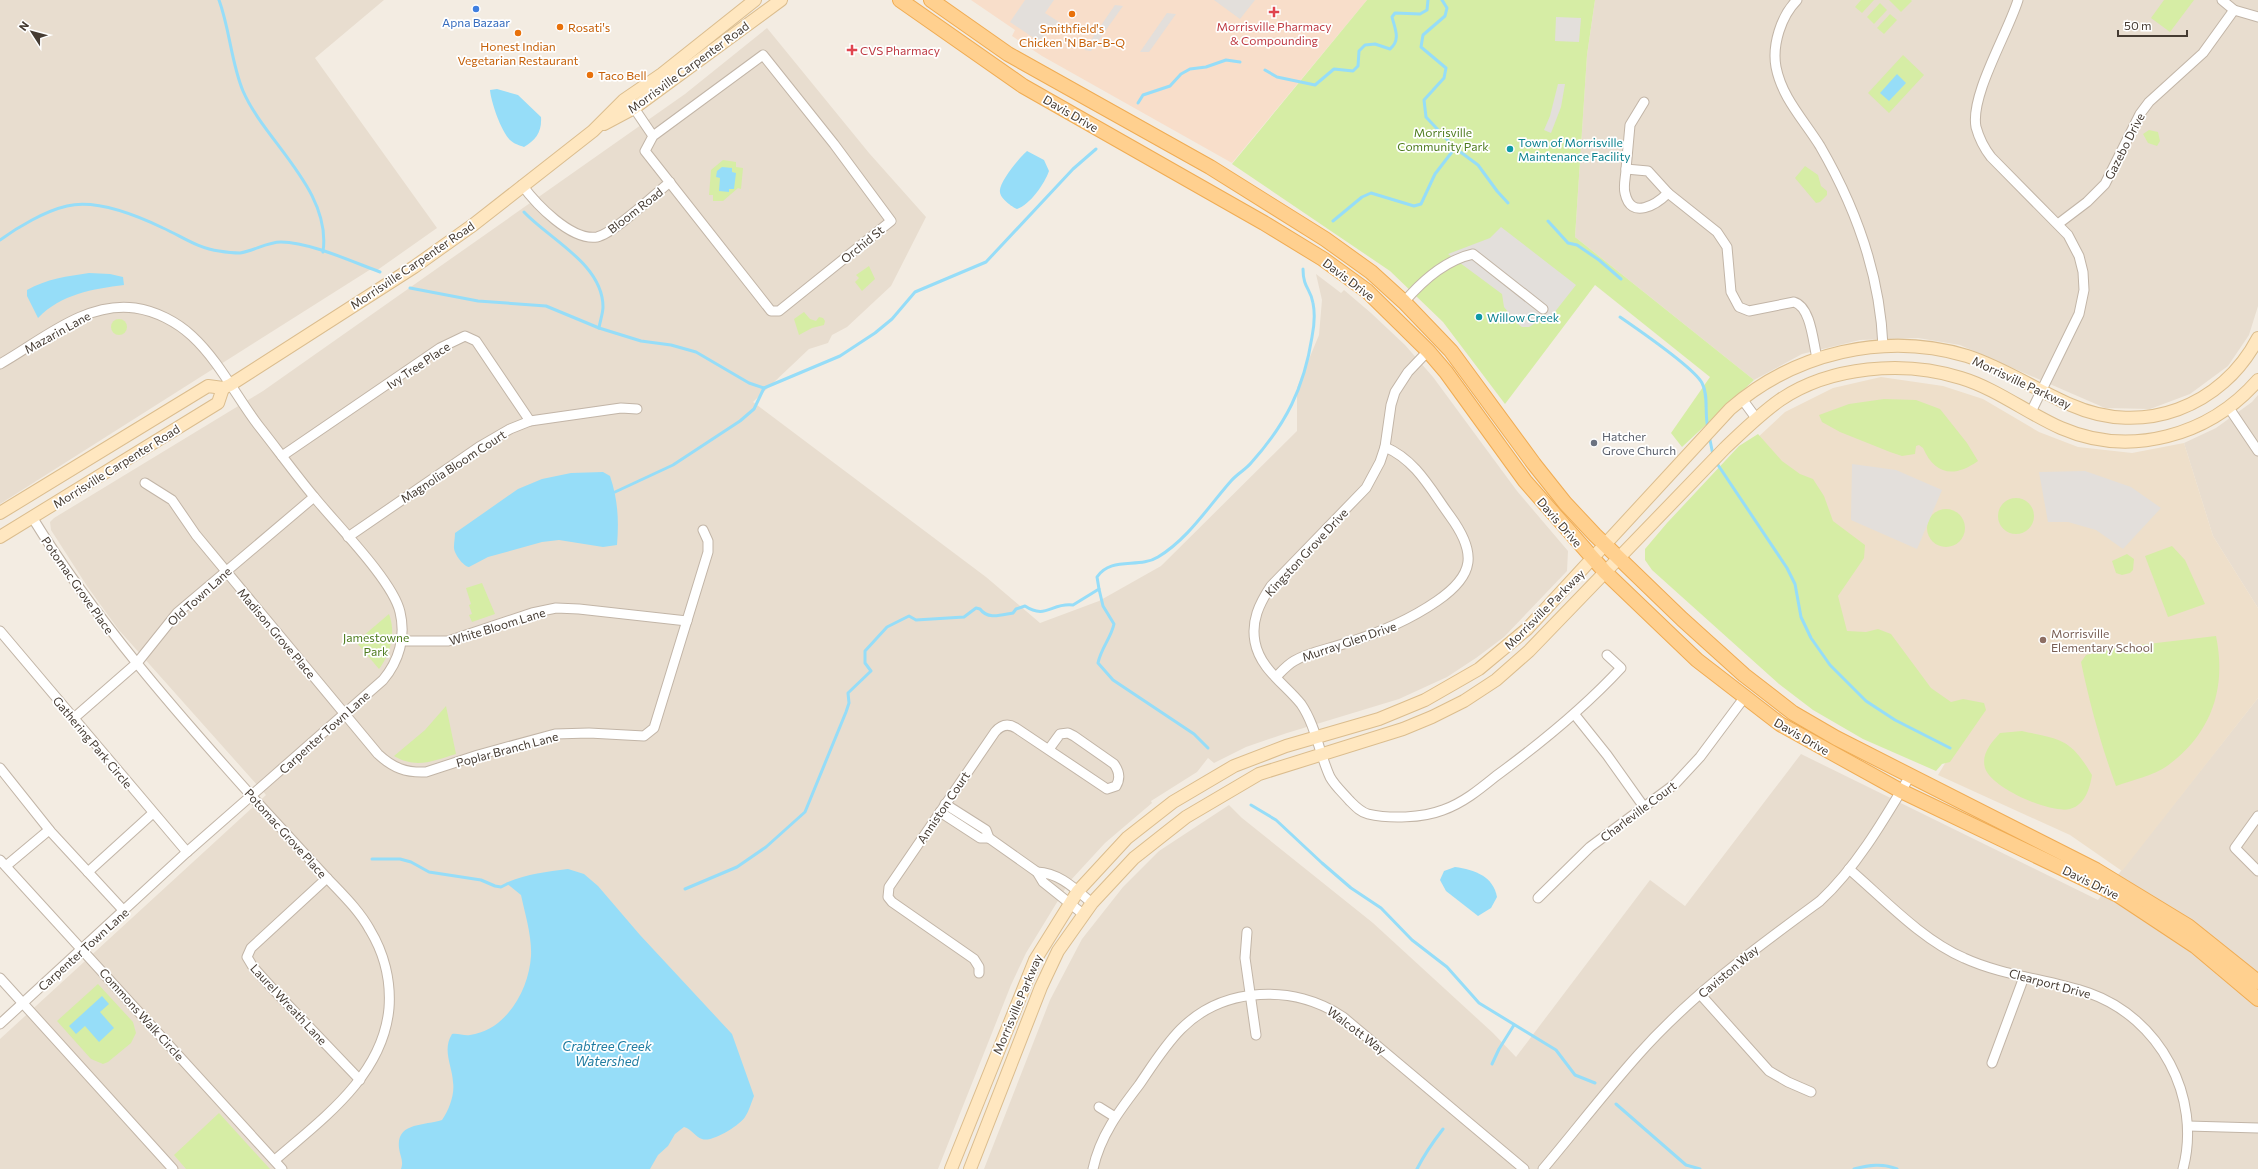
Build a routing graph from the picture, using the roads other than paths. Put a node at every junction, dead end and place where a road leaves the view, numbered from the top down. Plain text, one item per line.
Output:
1 (755, 0) edge
2 (781, 0) edge
3 (900, 0) edge
4 (931, 0) edge
5 (1797, 0) edge
6 (2018, 0) edge
7 (2222, 0) edge
8 (2234, 10) junction
9 (2258, 17) edge
10 (1644, 102) dead end
11 (634, 108) junction
12 (593, 131) junction
13 (653, 136) junction
14 (1626, 169) junction
15 (670, 182) junction
16 (522, 185) junction
17 (1668, 193) junction
18 (2058, 224) junction
19 (1404, 302) junction
20 (1543, 309) dead end
21 (2258, 338) edge
22 (1883, 346) junction
23 (1428, 351) junction
24 (1817, 358) junction
25 (0, 364) edge
26 (2258, 380) edge
27 (227, 387) junction
28 (2041, 389) junction
29 (1742, 399) junction
30 (2229, 408) junction
31 (637, 409) dead end
32 (2031, 412) junction
33 (1756, 418) junction
34 (530, 421) junction
35 (1385, 447) junction
36 (2258, 452) edge
37 (282, 456) junction
38 (145, 483) dead end
39 (314, 497) junction
40 (0, 513) edge
41 (32, 517) junction
42 (703, 530) dead end
43 (0, 537) edge
44 (348, 537) junction
45 (1606, 546) junction
46 (1594, 559) junction
47 (1619, 559) junction
48 (226, 571) junction
49 (1605, 572) junction
50 (687, 620) junction
51 (0, 631) edge
52 (402, 641) junction
53 (1607, 654) dead end
54 (137, 663) junction
55 (1276, 677) junction
56 (1744, 698) junction
57 (345, 714) junction
58 (1575, 715) junction
59 (74, 718) junction
60 (1316, 737) junction
61 (1049, 749) junction
62 (1321, 753) junction
63 (0, 768) edge
64 (1910, 776) junction
65 (1901, 791) junction
66 (252, 796) junction
67 (946, 804) junction
68 (1644, 807) junction
69 (940, 812) junction
70 (153, 813) junction
71 (2258, 816) edge
72 (49, 830) junction
73 (989, 838) junction
74 (188, 852) junction
75 (3, 863) edge
76 (1849, 870) junction
77 (2258, 871) edge
78 (88, 872) junction
79 (1037, 872) junction
80 (327, 878) junction
81 (1078, 891) junction
82 (1538, 898) dead end
83 (1070, 903) junction
84 (1092, 903) junction
85 (124, 911) junction
86 (1083, 914) junction
87 (1247, 932) dead end
88 (83, 950) junction
89 (979, 973) dead end
90 (2024, 977) junction
91 (0, 978) edge
92 (2258, 982) edge
93 (1700, 994) junction
94 (1249, 995) junction
95 (2258, 999) edge
96 (23, 1003) junction
97 (0, 1024) edge
98 (1256, 1035) dead end
99 (1992, 1063) dead end
100 (360, 1080) junction
101 (1811, 1092) dead end
102 (1099, 1107) dead end
103 (1114, 1117) junction
104 (2188, 1126) junction
105 (2258, 1128) edge
106 (275, 1160) junction
107 (173, 1169) edge
108 (282, 1169) edge
109 (951, 1169) edge
110 (970, 1169) edge
111 (1093, 1169) edge
112 (1524, 1169) edge
113 (1543, 1169) edge
114 (2182, 1169) edge

1 - 12 main road, Morrisville Carpenter Road
2 - 11 main road, Morrisville Carpenter Road
3 - 23 main road, Davis Drive
4 - 19 main road, Davis Drive
5 - 22 street
6 - 18 street
7 - 8 street
8 - 9 street
8 - 18 street, Gazebo Drive
10 - 14 street
11 - 12 main road, Morrisville Carpenter Road
11 - 13 street
12 - 16 main road, Morrisville Carpenter Road
13 - 15 street, Orchid St
13 - 15 street, Orchid St
14 - 17 street
14 - 17 street
15 - 16 street, Bloom Road
16 - 27 main road, Morrisville Carpenter Road
17 - 24 street
18 - 28 street
19 - 20 street
19 - 45 main road, Davis Drive
21 - 28 main road, Morrisville Parkway
22 - 24 main road, Morrisville Parkway
22 - 28 main road, Morrisville Parkway
23 - 35 street, Kingston Grove Drive
23 - 46 main road, Davis Drive
24 - 29 main road, Morrisville Parkway
25 - 27 street, Mazarin Lane
26 - 30 main road, Morrisville Parkway
27 - 37 street, Carpenter Town Lane
27 - 40 main road, Morrisville Carpenter Road
27 - 41 main road, Morrisville Carpenter Road
28 - 32 street
29 - 33 street
29 - 45 main road, Morrisville Parkway
30 - 32 main road, Morrisville Parkway
30 - 36 street
31 - 34 street, Magnolia Bloom Court
32 - 33 main road, Morrisville Parkway
33 - 47 main road, Morrisville Parkway
34 - 37 street, Ivy Tree Place
34 - 44 street, Magnolia Bloom Court
35 - 55 street, Kingston Grove Drive
35 - 55 street, Murray Glen Drive
37 - 39 street, Carpenter Town Lane
38 - 48 street, Madison Grove Place
39 - 44 street, Carpenter Town Lane
39 - 48 street, Old Town Lane
41 - 43 main road, Morrisville Carpenter Road
41 - 54 street, Potomac Grove Place
42 - 50 street, Poplar Branch Lane
44 - 52 street, Carpenter Town Lane
45 - 46 main road, Morrisville Parkway
45 - 47 main road, Davis Drive
46 - 49 main road, Davis Drive
46 - 60 main road, Morrisville Parkway
47 - 49 main road, Morrisville Parkway
47 - 64 main road, Davis Drive
48 - 54 street, Old Town Lane
48 - 57 street, Madison Grove Place
49 - 56 main road, Davis Drive
49 - 62 main road, Morrisville Parkway
50 - 52 street, White Bloom Lane
50 - 57 street, Poplar Branch Lane
51 - 59 street, Gathering Park Circle
52 - 57 street, Carpenter Town Lane
53 - 58 street, Kingston Grove Drive
54 - 59 street, Old Town Lane
54 - 66 street, Potomac Grove Place
55 - 60 street, Kingston Grove Drive
56 - 65 main road, Davis Drive
56 - 68 street, Charleville Court
57 - 66 street, Carpenter Town Lane
58 - 62 street, Kingston Grove Drive
58 - 68 street
59 - 70 street, Gathering Park Circle
60 - 62 street, Kingston Grove Drive
60 - 81 main road, Morrisville Parkway
61 - 61 street
61 - 67 street, Anniston Court
62 - 84 main road, Morrisville Parkway
63 - 72 street
64 - 65 street, Caviston Way
64 - 92 main road, Davis Drive
65 - 76 street, Caviston Way
65 - 95 main road, Davis Drive
66 - 74 street, Carpenter Town Lane
66 - 80 street, Potomac Grove Place
67 - 69 street, Anniston Court
67 - 73 street
68 - 82 street, Charleville Court
69 - 73 street
69 - 89 street, Anniston Court
70 - 74 street, Gathering Park Circle
70 - 78 street
71 - 77 street
72 - 75 street
72 - 78 street
73 - 79 street
74 - 85 street, Carpenter Town Lane
75 - 88 street, Commons Walk Circle
76 - 90 street, Clearport Drive
76 - 93 street, Caviston Way
78 - 85 street
79 - 81 street
79 - 83 street
80 - 100 street, Potomac Grove Place
80 - 100 street, Laurel Wreath Lane
81 - 83 main road, Morrisville Parkway
81 - 84 street
83 - 86 street
83 - 109 main road, Morrisville Parkway
84 - 86 main road, Morrisville Parkway
85 - 88 street, Carpenter Town Lane
86 - 110 main road, Morrisville Parkway
87 - 94 street
88 - 96 street, Carpenter Town Lane
88 - 106 street, Commons Walk Circle
90 - 99 street
90 - 104 street, Clearport Drive
91 - 96 street
93 - 101 street
93 - 113 street, Caviston Way
94 - 98 street
94 - 103 street, Walcott Way
94 - 112 street, Walcott Way
96 - 97 street, Carpenter Town Lane
96 - 107 street
100 - 106 street, Potomac Grove Place
102 - 103 street
103 - 111 street, Walcott Way
104 - 105 street
104 - 114 street, Clearport Drive
106 - 108 street, Commons Walk Circle

